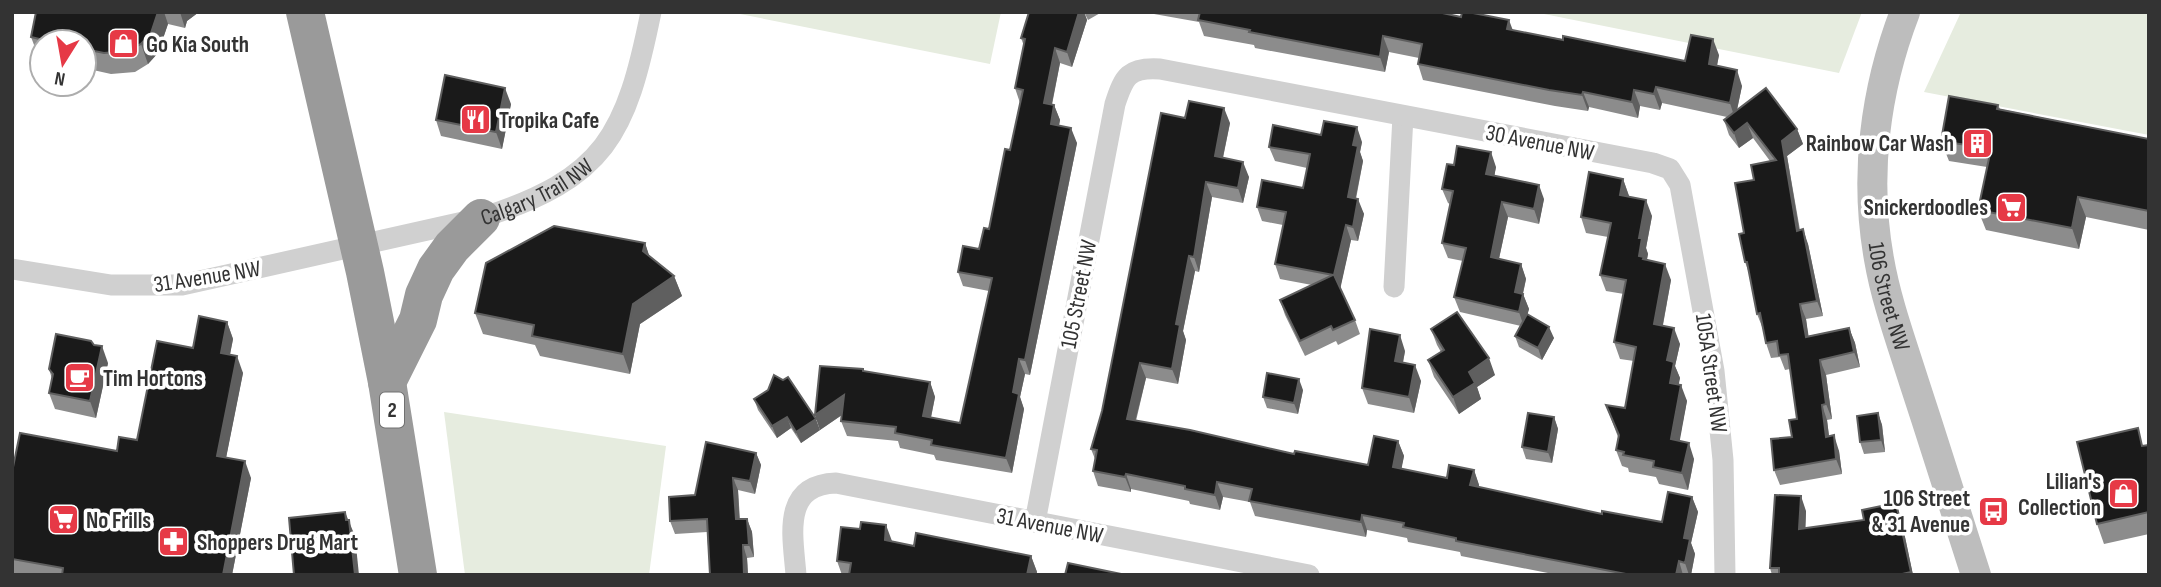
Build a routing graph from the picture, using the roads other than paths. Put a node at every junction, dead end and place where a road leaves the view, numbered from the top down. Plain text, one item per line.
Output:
1 (305, 12) edge
2 (651, 12) edge
3 (1905, 12) edge
4 (1134, 71) joint
5 (1404, 116) junction
6 (1675, 174) joint
7 (481, 218) junction
8 (359, 246) junction
9 (12, 269) edge
10 (1394, 287) dead end
11 (387, 382) junction
12 (1035, 522) junction
13 (418, 575) edge
14 (796, 575) edge
15 (1309, 575) edge
16 (1725, 575) edge
17 (1976, 575) edge

1 - 8 highway, 2
2 - 7 street, Calgary Trail NW
3 - 17 street, 106 Street NW
4 - 5 street, 30 Avenue NW
4 - 12 street, 105 Street NW
5 - 6 street, 30 Avenue NW
5 - 10 street
6 - 16 street, 105A Street NW
7 - 8 street, Calgary Trail NW
7 - 11 highway
8 - 9 street, 31 Avenue NW
8 - 11 highway, 2
11 - 13 highway, 2
12 - 14 street, 31 Avenue NW
12 - 15 street, 31 Avenue NW

